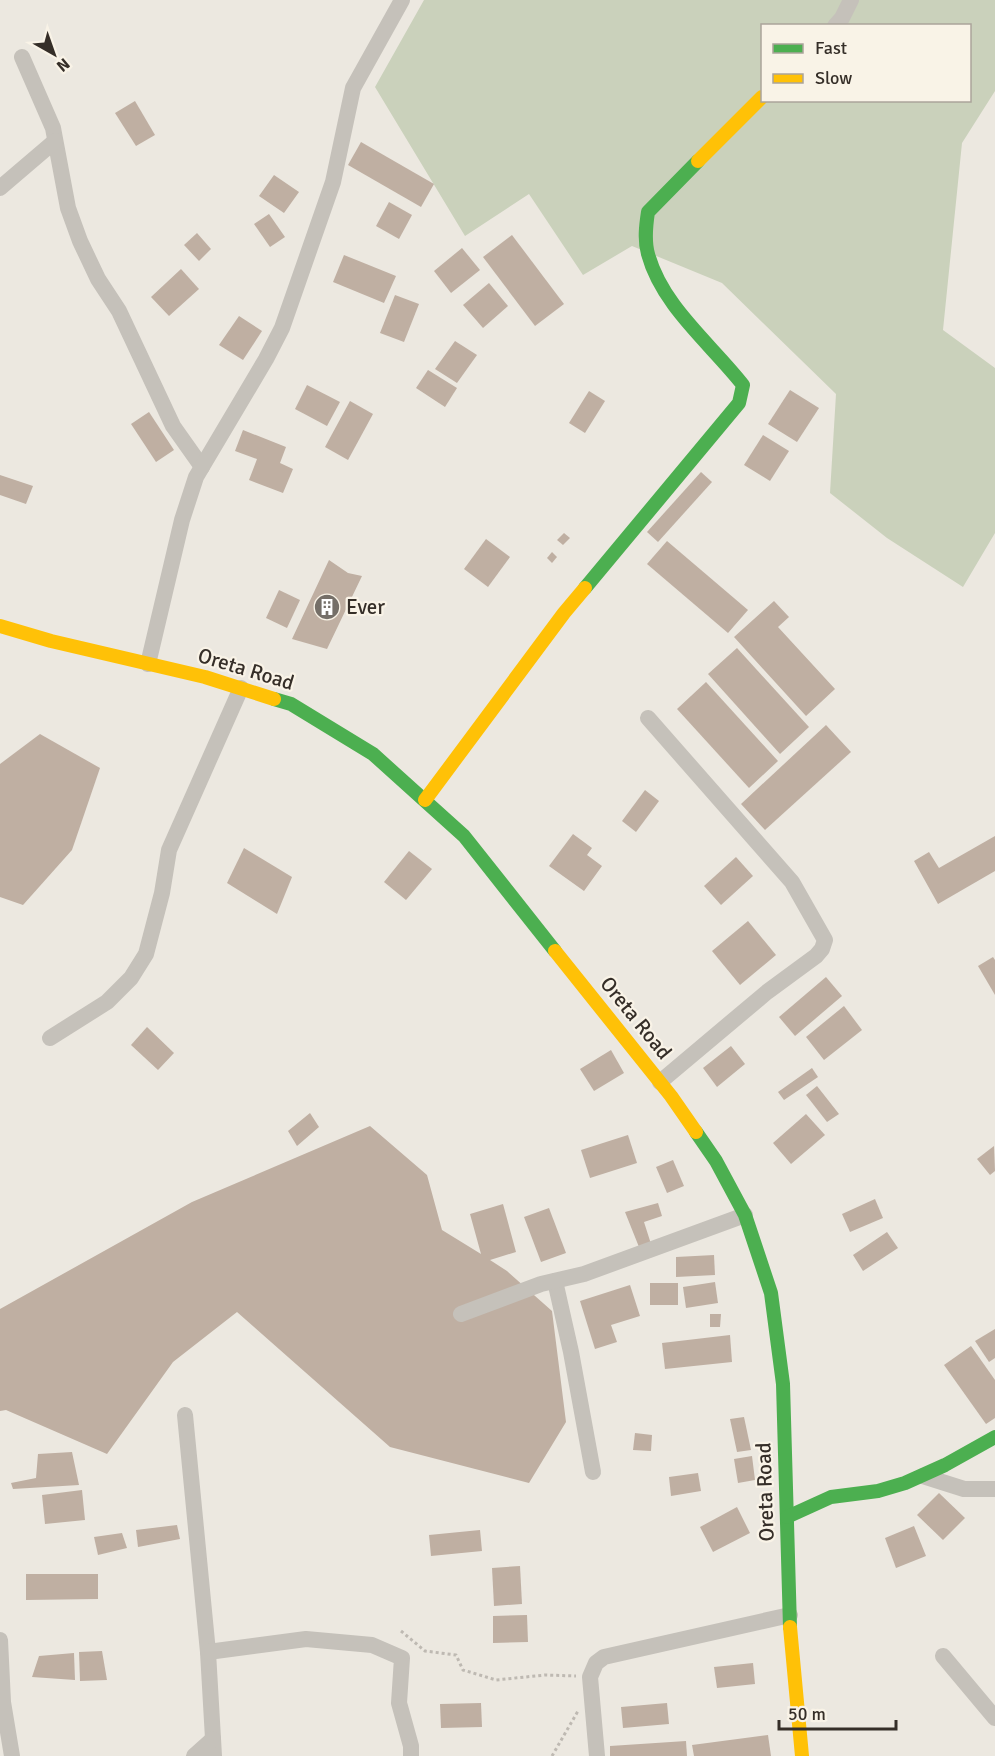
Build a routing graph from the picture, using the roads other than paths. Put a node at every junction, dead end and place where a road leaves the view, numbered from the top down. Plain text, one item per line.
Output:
1 (402, 0) edge
2 (851, 0) edge
3 (837, 24) edge
4 (22, 57) dead end
5 (761, 98) edge
6 (55, 141) junction
7 (0, 188) edge
8 (202, 467) junction
9 (0, 626) edge
10 (148, 664) junction
11 (241, 688) junction
12 (648, 718) dead end
13 (424, 800) junction
14 (50, 1038) dead end
15 (660, 1082) junction
16 (745, 1215) junction
17 (555, 1281) junction
18 (461, 1314) dead end
19 (185, 1414) dead end
20 (995, 1437) edge
21 (593, 1472) dead end
22 (923, 1476) junction
23 (995, 1490) edge
24 (787, 1517) junction
25 (790, 1615) junction
26 (0, 1640) edge
27 (208, 1652) junction
28 (943, 1656) dead end
29 (995, 1718) edge
30 (213, 1739) junction
31 (12, 1756) edge
32 (194, 1756) edge
33 (214, 1756) edge
34 (411, 1756) edge
35 (597, 1756) edge
36 (802, 1756) edge

1 - 8 street
2 - 3 street
4 - 6 street
5 - 13 street
6 - 7 street
6 - 8 street
8 - 10 street
9 - 10 street, Oreta Road
10 - 11 street, Oreta Road
11 - 13 street, Oreta Road
11 - 14 street
12 - 15 street
13 - 15 street, Oreta Road
15 - 16 street, Oreta Road
16 - 17 street
16 - 24 street, Oreta Road
17 - 18 street
17 - 21 street
19 - 27 street
20 - 22 street
22 - 23 street
22 - 24 street
24 - 25 street, Oreta Road
25 - 35 street
25 - 36 street, Oreta Road
26 - 31 street
27 - 30 street
27 - 34 street
28 - 29 street
30 - 32 street
30 - 33 street

